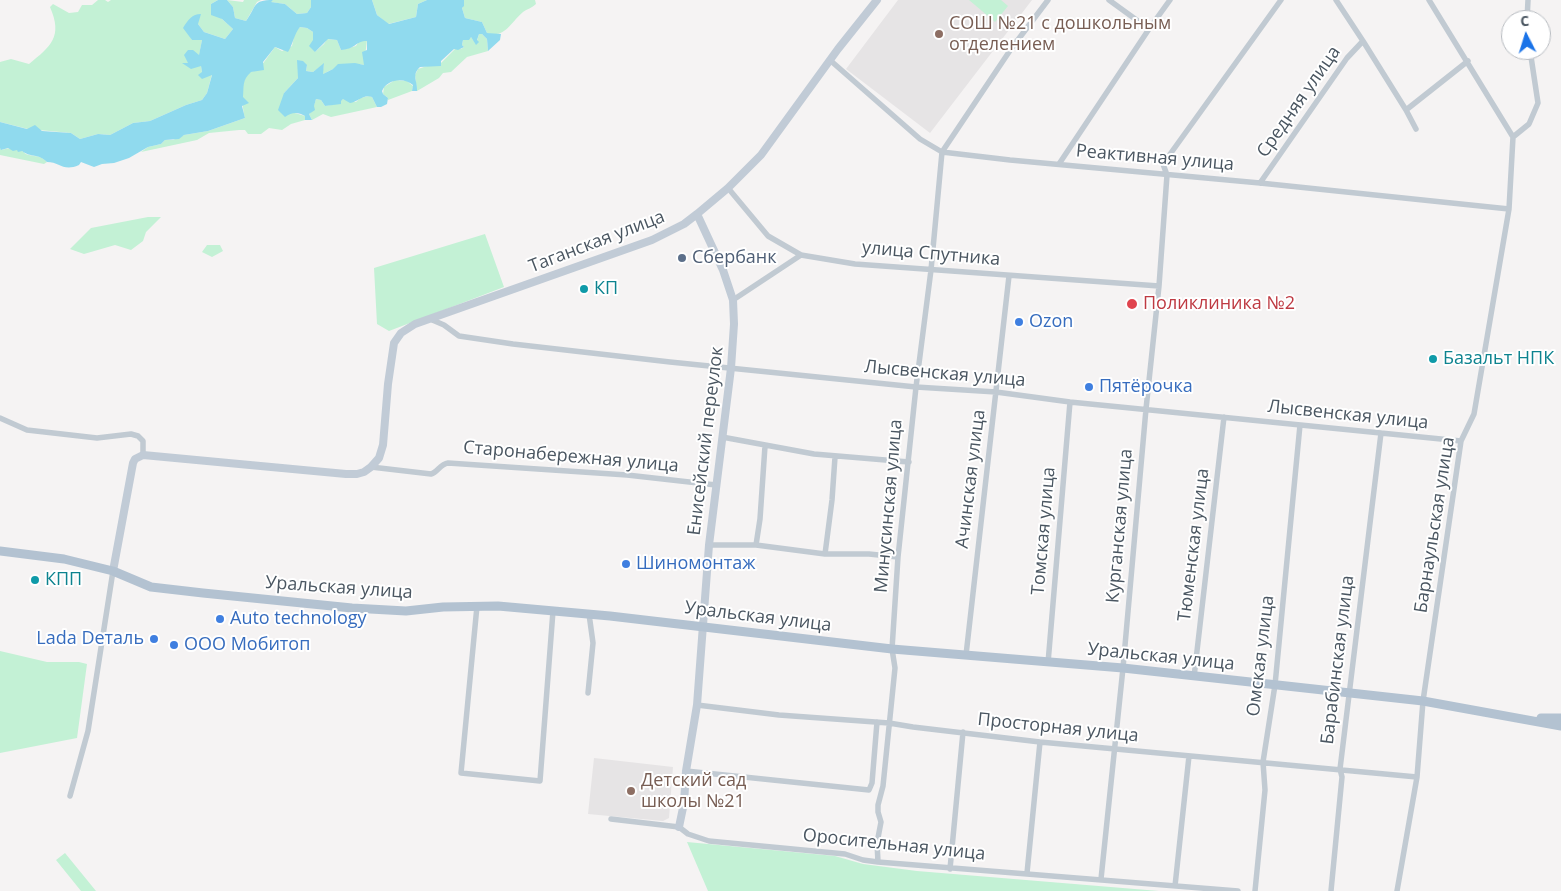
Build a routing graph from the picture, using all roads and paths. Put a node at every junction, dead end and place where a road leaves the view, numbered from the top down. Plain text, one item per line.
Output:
1 (877, 0) edge
2 (1048, 0) edge
3 (1109, 0) edge
4 (1170, 0) edge
5 (1281, 0) edge
6 (1336, 0) edge
7 (1429, 0) edge
8 (1149, 29) junction
9 (1363, 41) junction
10 (1532, 60) edge
11 (831, 61) junction
12 (1468, 61) junction
13 (1406, 110) junction
14 (1416, 129) dead end
15 (1513, 137) junction
16 (942, 152) junction
17 (1059, 164) junction
18 (1167, 175) junction
19 (1260, 183) junction
20 (728, 188) junction
21 (1509, 209) junction
22 (697, 214) junction
23 (801, 255) junction
24 (931, 270) junction
25 (1009, 276) junction
26 (1160, 286) junction
27 (733, 300) junction
28 (430, 319) junction
29 (731, 368) junction
30 (916, 386) junction
31 (996, 392) junction
32 (1070, 402) junction
33 (1146, 410) junction
34 (1224, 417) junction
35 (0, 418) edge
36 (1300, 425) junction
37 (1381, 433) junction
38 (722, 437) junction
39 (1461, 441) junction
40 (765, 446) junction
41 (143, 455) junction
42 (835, 457) junction
43 (909, 462) junction
44 (371, 467) junction
45 (716, 484) junction
46 (709, 545) junction
47 (756, 545) junction
48 (0, 551) edge
49 (825, 554) junction
50 (898, 557) junction
51 (113, 571) junction
52 (478, 606) junction
53 (553, 611) junction
54 (590, 614) junction
55 (703, 626) junction
56 (892, 649) junction
57 (966, 655) junction
58 (1048, 663) junction
59 (1123, 668) junction
60 (1194, 677) junction
61 (1275, 685) junction
62 (588, 692) dead end
63 (1349, 693) junction
64 (1423, 701) junction
65 (697, 705) junction
66 (1516, 717) junction
67 (1561, 718) edge
68 (877, 722) junction
69 (889, 723) junction
70 (1561, 726) edge
71 (962, 732) junction
72 (1040, 742) junction
73 (1114, 749) junction
74 (1189, 756) junction
75 (1263, 762) junction
76 (1340, 769) junction
77 (686, 771) junction
78 (1416, 777) junction
79 (70, 796) dead end
80 (611, 818) dead end
81 (680, 827) junction
82 (878, 862) junction
83 (950, 869) junction
84 (1027, 873) junction
85 (1101, 879) junction
86 (1175, 886) junction
87 (1238, 891) edge
88 (1255, 891) edge
89 (1331, 891) edge
90 (1397, 891) edge

1 - 11 main road, Таганская улица
2 - 16 street
3 - 8 street
4 - 8 street
5 - 18 street, Курганская улица
6 - 9 street
7 - 12 street
8 - 17 street
9 - 13 street
9 - 19 street, Средняя улица
10 - 15 street
11 - 16 street, Реактивная улица
11 - 20 main road, Таганская улица
12 - 13 street
12 - 15 street
13 - 14 street
15 - 21 street, Барнаульская улица
16 - 17 street, Реактивная улица
16 - 24 street, Минусинская улица
17 - 18 street, Реактивная улица
18 - 19 street, Реактивная улица
18 - 26 street, Курганская улица
19 - 21 street, Реактивная улица
20 - 22 main road, Таганская улица
20 - 23 street, улица Спутника
21 - 39 street, Барнаульская улица
22 - 27 main road, Енисейский переулок
22 - 28 main road, Таганская улица
23 - 24 street, улица Спутника
23 - 27 street
24 - 25 street, улица Спутника
24 - 30 street, Минусинская улица
25 - 26 street, улица Спутника
25 - 31 street, Ачинская улица
26 - 33 street, Курганская улица
27 - 29 main road, Енисейский переулок
28 - 29 street, Лысвенская улица
28 - 44 main road, Таганская улица
29 - 30 street, Лысвенская улица
29 - 38 main road, Енисейский переулок
30 - 31 street, Лысвенская улица
30 - 43 street, Минусинская улица
31 - 32 street, Лысвенская улица
31 - 57 street, Ачинская улица
32 - 33 street, Лысвенская улица
32 - 58 street, Томская улица
33 - 34 street, Лысвенская улица
33 - 59 street, Курганская улица
34 - 36 street, Лысвенская улица
34 - 60 street, Тюменская улица
35 - 41 street
36 - 37 street, Лысвенская улица
36 - 61 street, Омская улица
37 - 39 street, Лысвенская улица
37 - 63 street, Барабинская улица
38 - 40 street
38 - 45 main road, Енисейский переулок
39 - 64 street, Барнаульская улица
40 - 42 street
40 - 47 street
41 - 44 main road, Старонабережная улица
41 - 51 main road
42 - 43 street
42 - 49 street
43 - 50 street, Минусинская улица
44 - 45 street, Старонабережная улица
45 - 46 main road, Енисейский переулок
46 - 47 street
46 - 55 main road, Енисейский переулок
47 - 49 street
48 - 51 main road, Уральская улица
49 - 50 street
50 - 56 street, Минусинская улица
51 - 52 main road, Уральская улица
51 - 79 street
52 - 53 main road, Уральская улица
52 - 53 street
53 - 54 main road, Уральская улица
54 - 55 main road, Уральская улица
54 - 62 street
55 - 56 main road, Уральская улица
55 - 65 main road, Енисейский переулок
56 - 57 main road, Уральская улица
56 - 69 street, Минусинская улица
57 - 58 main road, Уральская улица
58 - 59 main road, Уральская улица
59 - 60 main road, Уральская улица
59 - 73 street, Курганская улица
60 - 61 main road, Уральская улица
61 - 63 main road, Уральская улица
61 - 75 street, Омская улица
63 - 64 main road, Уральская улица
63 - 76 street, Барабинская улица
64 - 66 main road, Уральская улица
64 - 78 street, Барнаульская улица
65 - 68 street, Просторная улица
65 - 77 main road, Енисейский переулок
66 - 67 main road, Уральская улица
66 - 70 main road, Уральская улица
68 - 69 street, Просторная улица
68 - 77 street
69 - 71 street, Просторная улица
69 - 82 street, Минусинская улица
71 - 72 street, Просторная улица
71 - 83 street
72 - 73 street, Просторная улица
72 - 84 street
73 - 74 street, Просторная улица
73 - 85 street, Курганская улица
74 - 75 street, Просторная улица
74 - 86 street
75 - 76 street, Просторная улица
75 - 88 street, Омская улица
76 - 78 street, Просторная улица
76 - 89 street, Барабинская улица
77 - 81 main road, Енисейский переулок
78 - 90 street, Барнаульская улица
80 - 81 street, Оросительная улица
81 - 82 street, Оросительная улица
82 - 83 street, Оросительная улица
83 - 84 street, Оросительная улица
84 - 85 street, Оросительная улица
85 - 86 street, Оросительная улица
86 - 87 street, Оросительная улица

